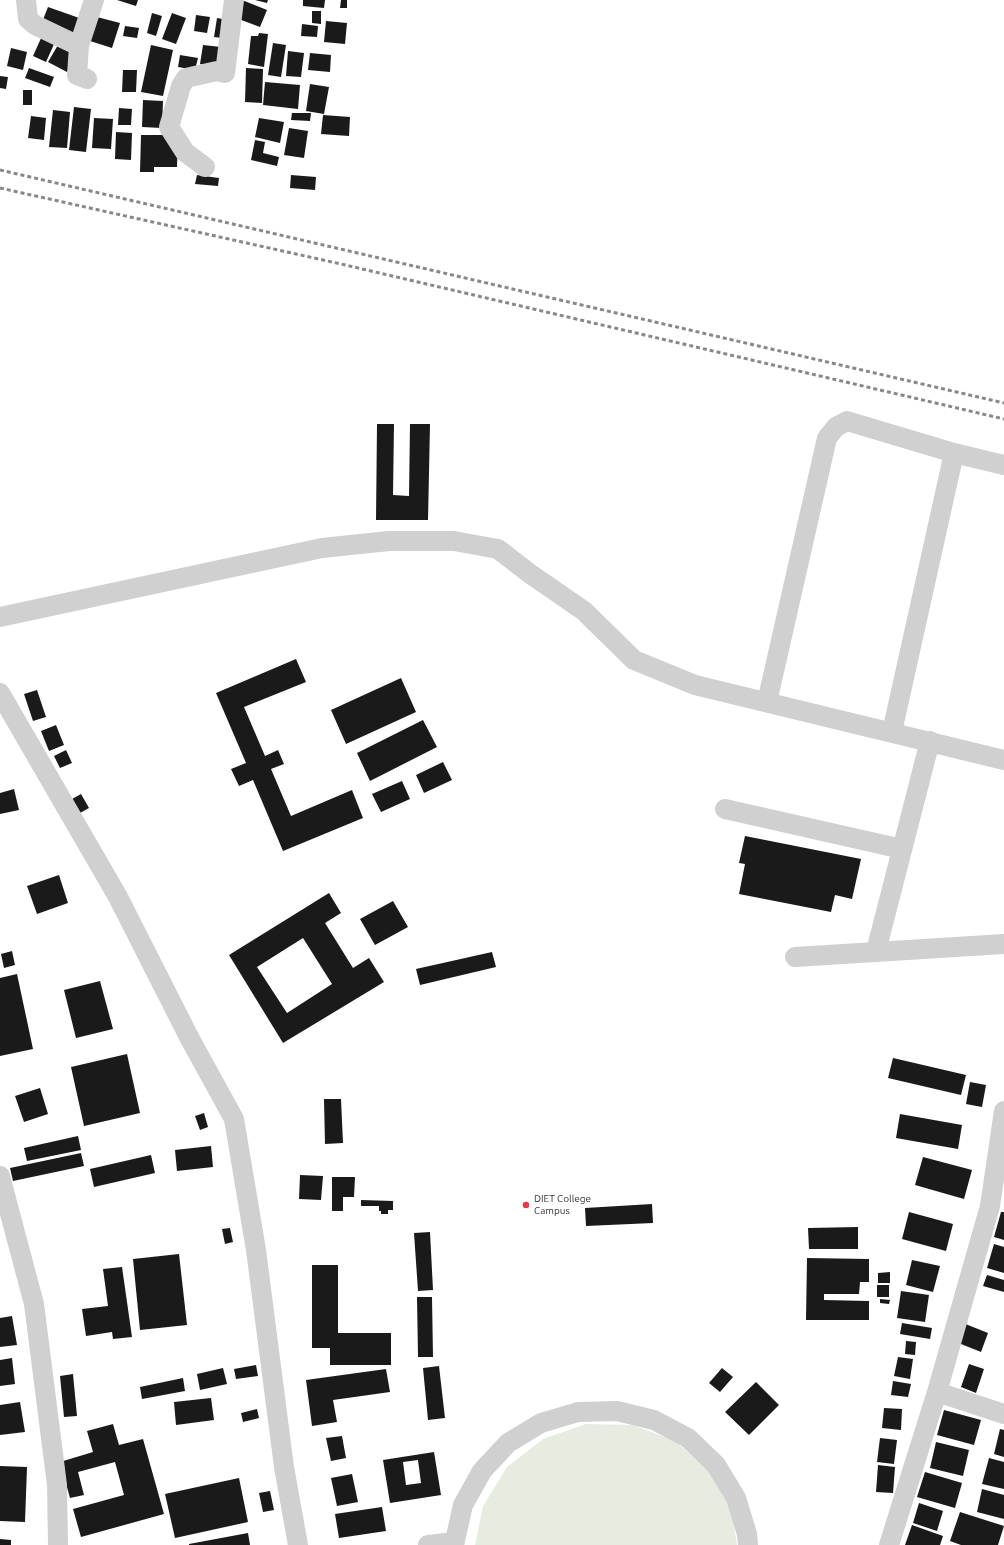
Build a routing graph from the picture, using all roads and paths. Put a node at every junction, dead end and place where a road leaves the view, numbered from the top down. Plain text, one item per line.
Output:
1 (26, 0) edge
2 (94, 0) edge
3 (234, 0) edge
4 (79, 46) junction
5 (87, 79) dead end
6 (205, 167) dead end
7 (954, 453) junction
8 (1004, 465) edge
9 (0, 618) edge
10 (0, 693) edge
11 (767, 702) junction
12 (892, 732) junction
13 (930, 741) junction
14 (1003, 757) edge
15 (725, 808) dead end
16 (902, 849) junction
17 (1004, 944) edge
18 (876, 951) junction
19 (795, 957) dead end
20 (1004, 1111) edge
21 (0, 1176) edge
22 (937, 1392) junction
23 (1004, 1414) edge
24 (454, 1544) edge
25 (58, 1545) edge
26 (298, 1545) edge
27 (428, 1545) edge
28 (748, 1545) edge
29 (889, 1545) edge

1 - 4 street
2 - 4 street
3 - 6 street
4 - 5 street
7 - 8 street
7 - 11 street
7 - 12 street
9 - 11 street
10 - 26 street
11 - 12 street
12 - 13 street
13 - 14 street
13 - 16 street
15 - 16 street
16 - 18 street
17 - 18 street
18 - 19 street
20 - 22 street
21 - 25 street
22 - 23 street
22 - 29 street
24 - 27 street
24 - 28 street

